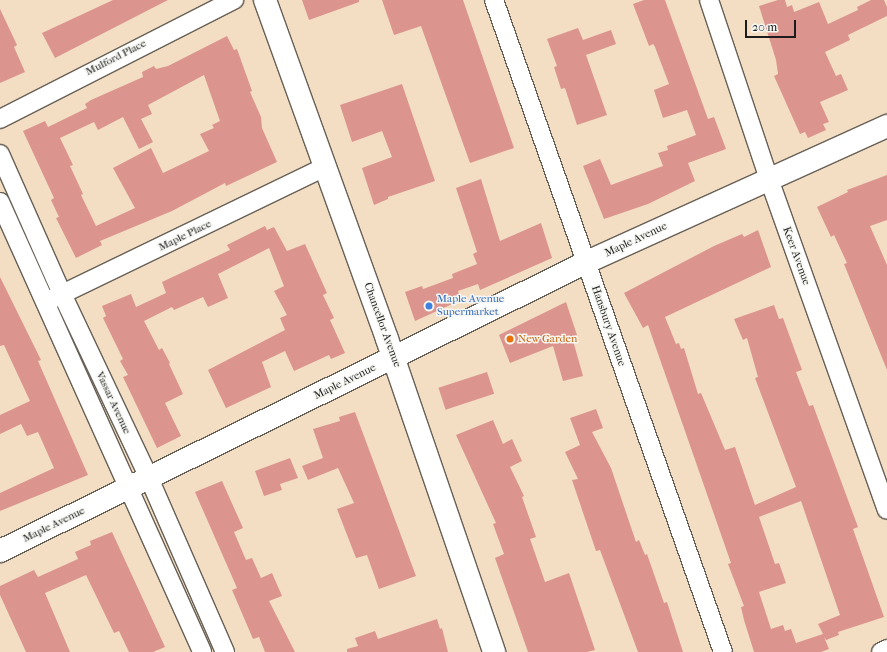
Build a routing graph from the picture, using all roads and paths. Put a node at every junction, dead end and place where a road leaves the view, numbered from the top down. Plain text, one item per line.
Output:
1 (234, 0) edge
2 (265, 0) edge
3 (494, 0) edge
4 (708, 0) edge
5 (0, 119) edge
6 (887, 126) edge
7 (0, 154) edge
8 (325, 167) junction
9 (769, 180) junction
10 (0, 202) edge
11 (586, 263) junction
12 (62, 296) junction
13 (44, 301) junction
14 (393, 358) junction
15 (149, 478) junction
16 (129, 487) junction
17 (887, 510) edge
18 (0, 551) edge
19 (887, 649) edge
20 (202, 652) edge
21 (225, 652) edge
22 (494, 652) edge
23 (722, 652) edge
24 (881, 652) edge

1 - 5 street, Mulford Place
2 - 8 street, Chancellor Avenue
3 - 11 street, Hansbury Avenue
4 - 9 street, Keer Avenue
6 - 9 street, Maple Avenue
7 - 12 street, Vassar Avenue
8 - 12 street, Maple Place
8 - 14 street, Chancellor Avenue
9 - 11 street, Maple Avenue
9 - 17 street, Keer Avenue
10 - 13 street, Vassar Avenue
11 - 14 street, Maple Avenue
11 - 23 street, Hansbury Avenue
12 - 13 street, Maple Place
12 - 15 street, Vassar Avenue
13 - 16 street, Vassar Avenue
14 - 15 street, Maple Avenue
14 - 22 street, Chancellor Avenue
15 - 16 street, Maple Avenue
15 - 21 street, Vassar Avenue
16 - 18 street, Maple Avenue
16 - 20 street, Vassar Avenue
19 - 24 street

